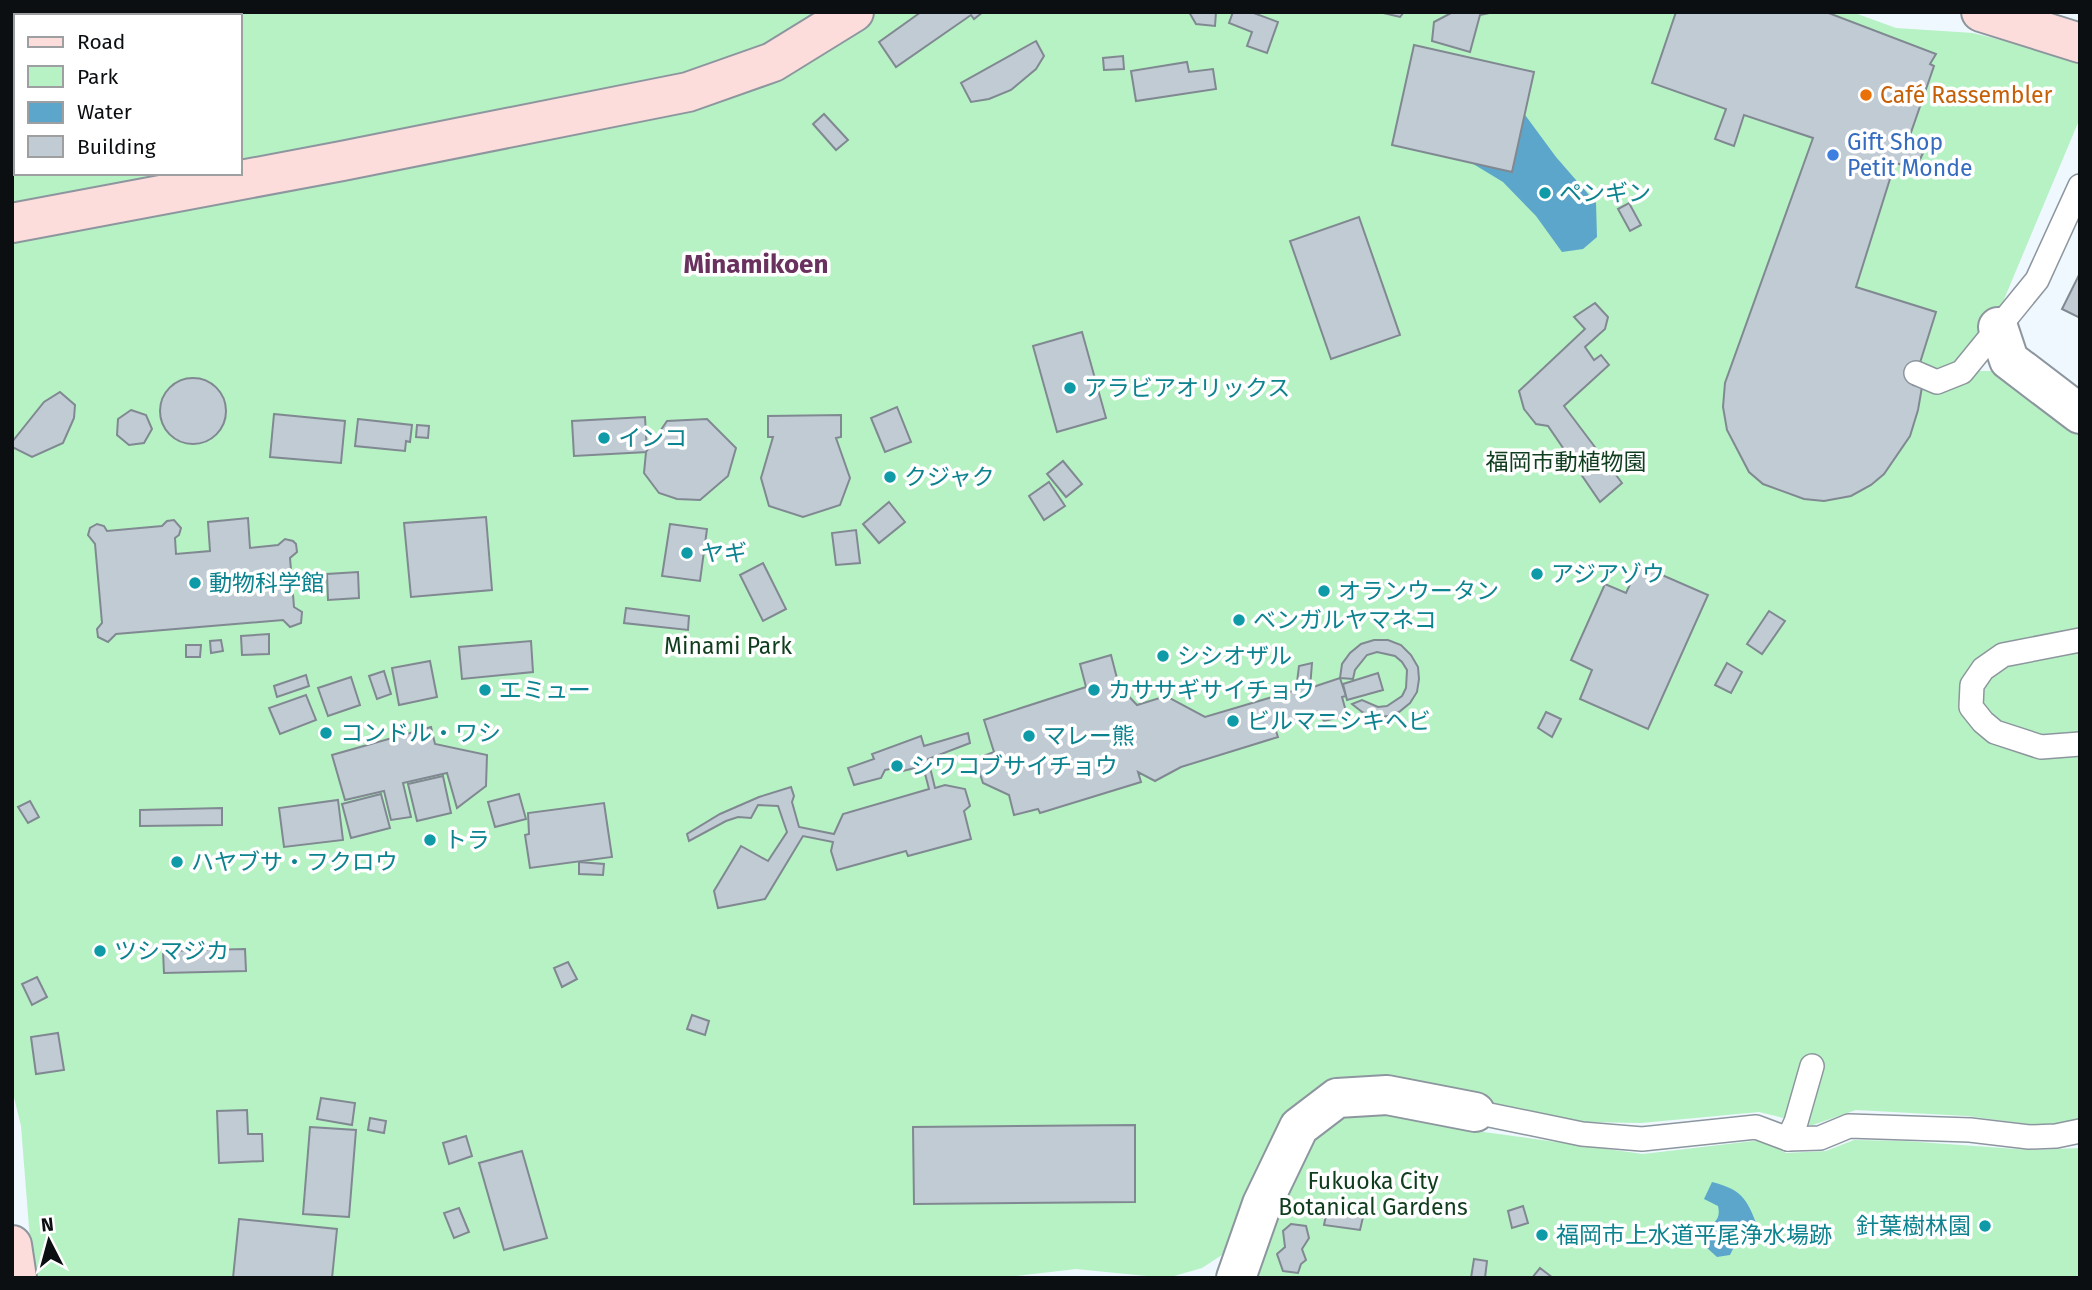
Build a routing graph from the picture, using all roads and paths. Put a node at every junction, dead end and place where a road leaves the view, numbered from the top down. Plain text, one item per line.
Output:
1 (854, 12) edge
2 (1981, 12) edge
3 (2080, 43) edge
4 (2080, 186) edge
5 (12, 223) edge
6 (1998, 327) junction
7 (1916, 373) dead end
8 (2080, 414) edge
9 (2080, 640) edge
10 (2080, 744) edge
11 (1812, 1066) dead end
12 (1475, 1112) joint
13 (2080, 1131) edge
14 (1788, 1139) junction
15 (12, 1245) edge
16 (17, 1278) edge
17 (1236, 1278) edge

1 - 5 street
2 - 3 street
4 - 6 lane
6 - 7 lane
6 - 8 street
9 - 10 lane
11 - 14 lane
12 - 14 lane
12 - 17 street
13 - 14 lane
15 - 16 street

